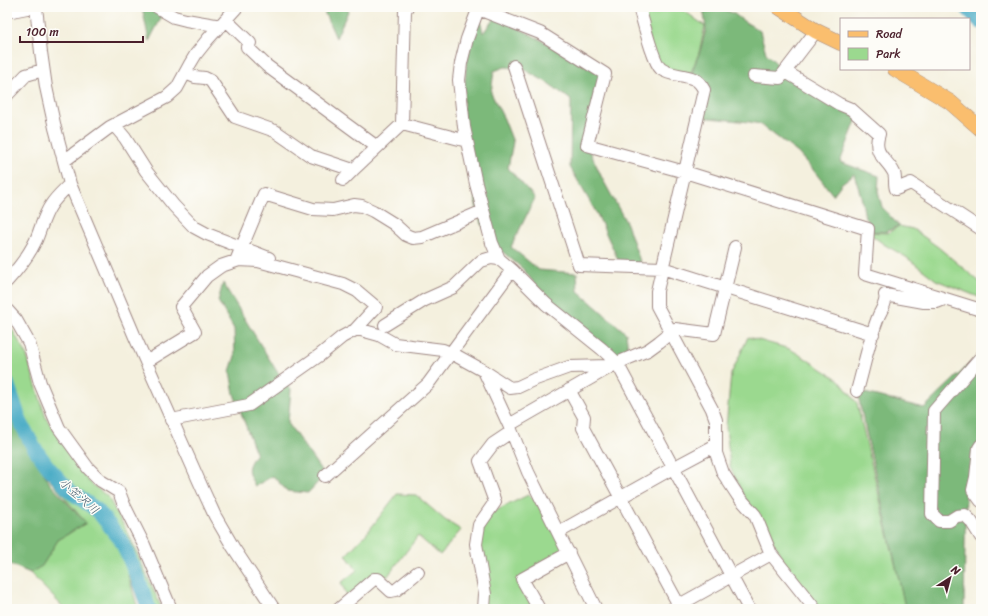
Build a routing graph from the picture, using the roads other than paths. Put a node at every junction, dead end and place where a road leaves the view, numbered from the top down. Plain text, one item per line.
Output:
1 (32, 7) edge
2 (36, 7) edge
3 (157, 7) edge
4 (237, 7) edge
5 (407, 7) edge
6 (639, 7) edge
7 (779, 7) edge
8 (481, 8) edge
9 (7, 12) edge
10 (223, 23) junction
11 (816, 31) junction
12 (840, 43) edge
13 (514, 66) dead end
14 (44, 70) junction
15 (897, 70) edge
16 (786, 72) junction
17 (185, 73) junction
18 (754, 76) dead end
19 (7, 95) edge
20 (402, 124) junction
21 (114, 125) junction
22 (981, 129) edge
23 (467, 141) junction
24 (377, 147) junction
25 (64, 161) junction
26 (353, 170) junction
27 (685, 172) junction
28 (343, 180) dead end
29 (70, 184) junction
30 (483, 211) junction
31 (981, 229) edge
32 (735, 247) dead end
33 (242, 248) junction
34 (499, 259) junction
35 (236, 261) junction
36 (268, 264) junction
37 (662, 268) junction
38 (512, 270) junction
39 (7, 281) edge
40 (725, 288) junction
41 (944, 298) junction
42 (7, 310) edge
43 (981, 310) edge
44 (384, 325) dead end
45 (355, 330) junction
46 (671, 332) junction
47 (873, 334) junction
48 (450, 353) junction
49 (981, 357) edge
50 (146, 362) junction
51 (614, 364) junction
52 (484, 371) junction
53 (569, 390) junction
54 (857, 391) dead end
55 (171, 420) junction
56 (510, 428) junction
57 (981, 445) edge
58 (716, 446) junction
59 (673, 468) junction
60 (325, 476) dead end
61 (621, 497) junction
62 (981, 501) edge
63 (558, 532) junction
64 (981, 537) edge
65 (569, 553) junction
66 (771, 554) junction
67 (418, 572) dead end
68 (732, 576) junction
69 (677, 608) edge
70 (171, 609) edge
71 (274, 609) edge
72 (339, 609) edge
73 (484, 609) edge
74 (539, 609) edge
75 (596, 609) edge
76 (749, 609) edge
77 (815, 609) edge

1 - 9 street
2 - 14 street
3 - 10 street
4 - 10 street
5 - 20 street
6 - 27 street
7 - 11 main road
8 - 23 street
8 - 27 street
10 - 17 street
10 - 24 street
11 - 12 main road
11 - 16 street
13 - 37 street
14 - 19 street
14 - 25 street
15 - 22 main road
16 - 18 street
16 - 31 street
17 - 21 street
17 - 26 street
20 - 23 street
20 - 24 street
21 - 25 street
21 - 33 street
23 - 30 street
24 - 26 street
25 - 29 street
26 - 28 street
27 - 37 street
27 - 41 street
29 - 39 street
29 - 50 street
30 - 33 street
30 - 34 street
32 - 40 street
33 - 35 street
33 - 36 street
34 - 38 street
34 - 44 street
35 - 36 street
35 - 50 street
36 - 45 street
37 - 40 street
37 - 46 street
38 - 48 street
38 - 51 street
40 - 46 street
40 - 47 street
41 - 43 street
41 - 47 street
42 - 70 street
45 - 48 street
45 - 55 street
46 - 51 street
46 - 58 street
47 - 54 street
48 - 52 street
48 - 60 street
49 - 64 street
50 - 55 street
51 - 52 street
51 - 53 street
51 - 59 street
52 - 56 street
53 - 56 street
53 - 61 street
55 - 71 street
56 - 63 street
56 - 73 street
57 - 62 street
58 - 59 street
58 - 66 street
59 - 61 street
59 - 68 street
61 - 63 street
61 - 69 street
63 - 65 street
65 - 74 street
65 - 75 street
66 - 68 street
66 - 77 street
67 - 72 street
68 - 69 street
68 - 76 street

